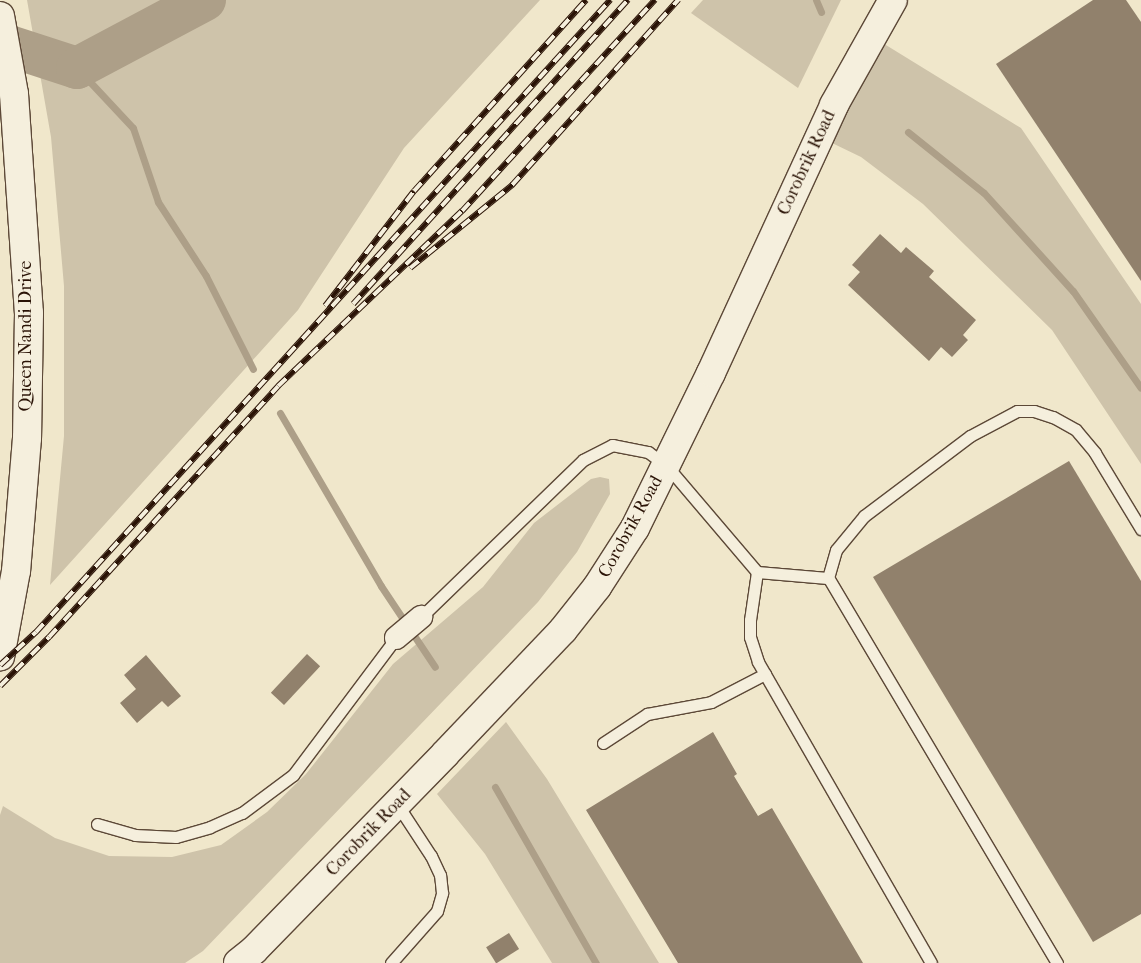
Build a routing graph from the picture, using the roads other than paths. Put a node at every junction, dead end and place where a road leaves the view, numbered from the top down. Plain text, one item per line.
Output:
1 (893, 0) edge
2 (0, 16) edge
3 (666, 465) junction
4 (1141, 529) edge
5 (757, 572) junction
6 (828, 578) junction
7 (421, 617) joint
8 (396, 638) joint
9 (0, 657) edge
10 (765, 674) junction
11 (603, 743) dead end
12 (397, 804) junction
13 (97, 824) dead end
14 (238, 963) edge
15 (391, 963) edge
16 (931, 963) edge
17 (1057, 963) edge

1 - 3 street, Corobrik Road
2 - 9 street, Queen Nandi Drive
3 - 5 lane
3 - 7 lane
3 - 12 street, Corobrik Road
4 - 6 lane
5 - 6 lane
5 - 10 lane
6 - 17 lane
7 - 8 street
8 - 13 lane
10 - 11 lane
10 - 16 lane
12 - 14 street, Corobrik Road
12 - 15 lane

